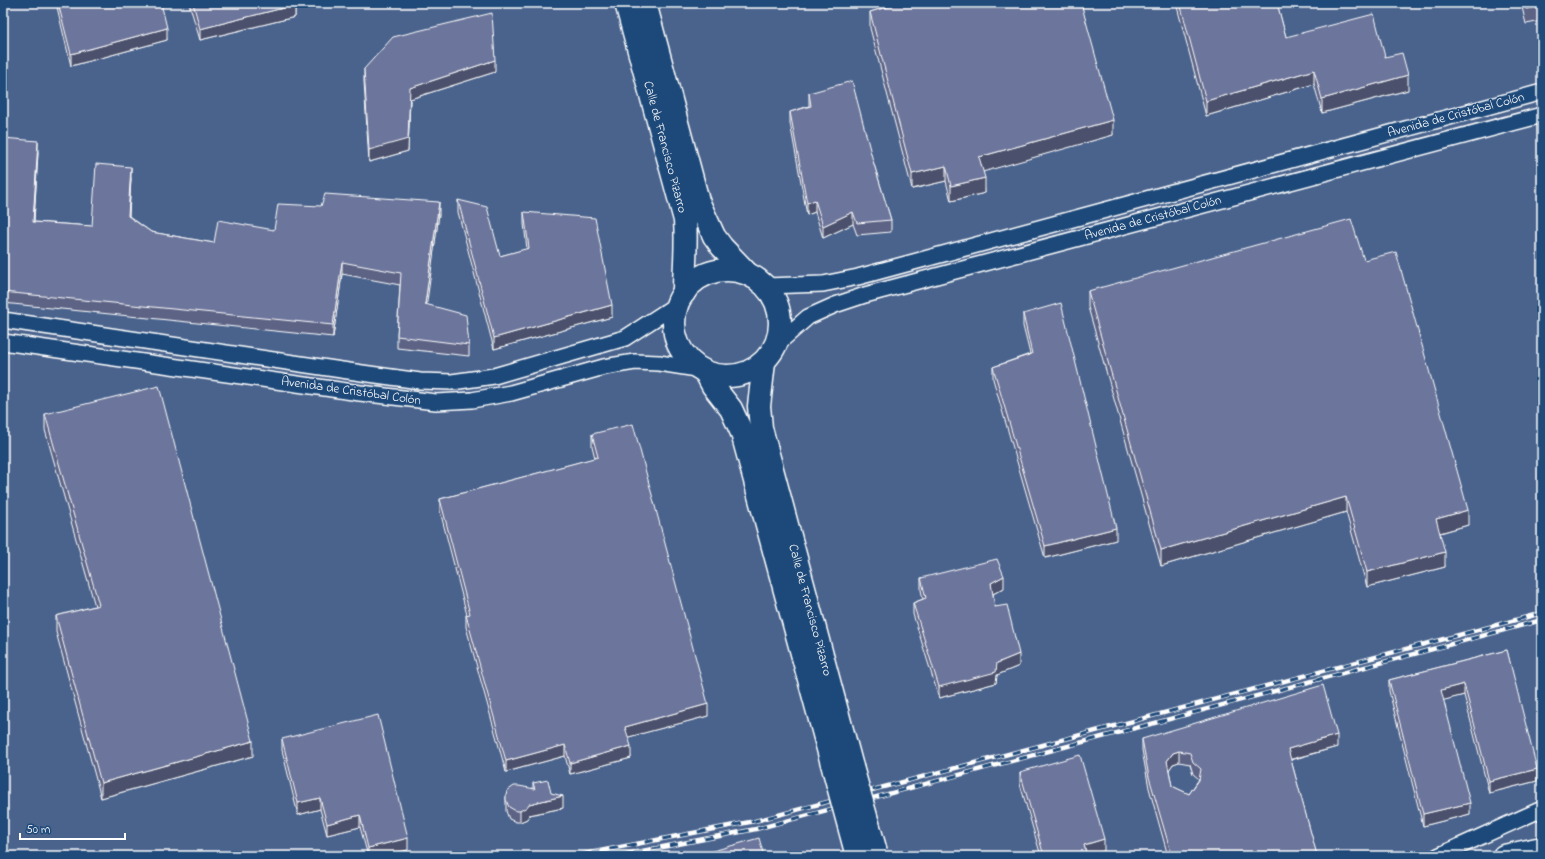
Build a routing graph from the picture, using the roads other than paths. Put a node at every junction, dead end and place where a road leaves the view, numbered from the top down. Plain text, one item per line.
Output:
1 (626, 3) edge
2 (645, 3) edge
3 (1542, 92) edge
4 (1542, 115) edge
5 (746, 272) junction
6 (766, 286) junction
7 (682, 298) junction
8 (3, 320) edge
9 (3, 342) edge
10 (770, 353) junction
11 (702, 371) junction
12 (843, 769) junction
13 (1542, 809) edge
14 (1542, 848) edge
15 (1542, 853) edge
16 (870, 855) edge
17 (1438, 856) edge
18 (1504, 856) edge
19 (1535, 856) edge

1 - 7 main road, Calle de Francisco Pizarro
2 - 5 main road, Calle de Francisco Pizarro
3 - 6 street, Avenida de Cristóbal Colón
4 - 10 street, Avenida de Cristóbal Colón
5 - 6 main road
5 - 7 main road
6 - 10 main road
7 - 8 street, Avenida de Cristóbal Colón
7 - 11 main road
9 - 11 street, Avenida de Cristóbal Colón
10 - 11 main road
10 - 12 main road, Calle de Francisco Pizarro
11 - 12 main road, Calle de Francisco Pizarro
12 - 16 main road, Calle de Francisco Pizarro, bridge
13 - 17 street
14 - 18 main road
15 - 19 main road

